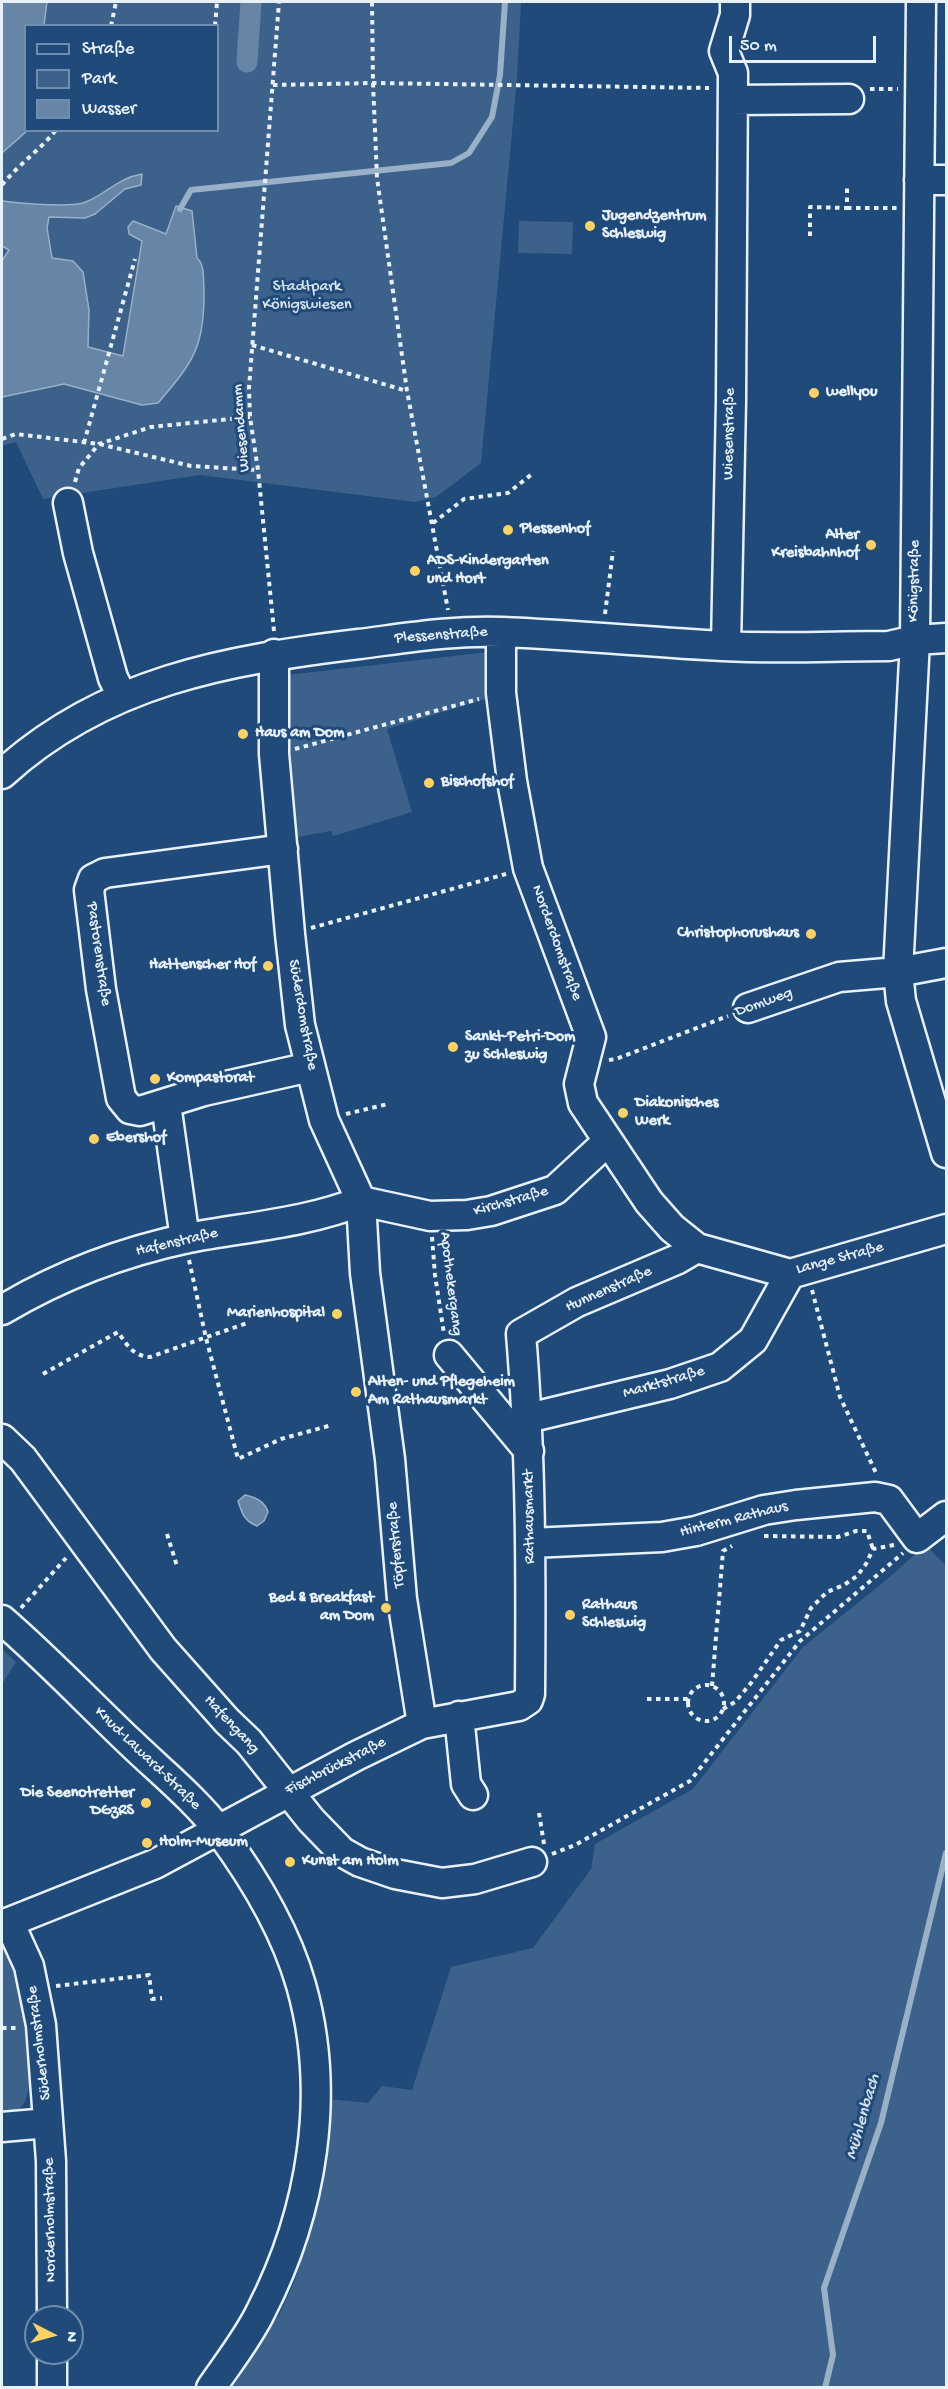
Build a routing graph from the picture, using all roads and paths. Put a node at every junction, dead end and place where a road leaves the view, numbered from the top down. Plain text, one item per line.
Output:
1 (116, 2) edge
2 (217, 2) edge
3 (279, 2) edge
4 (372, 2) edge
5 (735, 2) edge
6 (921, 2) edge
7 (111, 24) edge
8 (215, 24) edge
9 (373, 83) junction
10 (273, 85) junction
11 (733, 94) junction
12 (849, 99) dead end
13 (54, 132) edge
14 (933, 180) edge
15 (2, 184) edge
16 (847, 188) dead end
17 (847, 208) junction
18 (919, 208) junction
19 (810, 236) dead end
20 (135, 259) dead end
21 (252, 345) junction
22 (407, 391) junction
23 (250, 417) junction
24 (2, 440) edge
25 (84, 443) junction
26 (99, 444) junction
27 (258, 470) junction
28 (532, 474) dead end
29 (68, 503) joint
30 (433, 523) junction
31 (613, 551) dead end
32 (452, 632) junction
33 (501, 632) junction
34 (946, 638) edge
35 (602, 639) junction
36 (915, 639) junction
37 (726, 646) junction
38 (274, 654) junction
39 (122, 696) junction
40 (480, 699) dead end
41 (274, 754) junction
42 (2, 774) edge
43 (283, 849) junction
44 (528, 868) junction
45 (290, 934) junction
46 (946, 963) edge
47 (898, 972) junction
48 (748, 1008) joint
49 (586, 1062) junction
50 (310, 1067) junction
51 (166, 1104) junction
52 (388, 1104) dead end
53 (324, 1120) junction
54 (607, 1142) junction
55 (946, 1153) edge
56 (361, 1201) junction
57 (430, 1216) junction
58 (946, 1232) edge
59 (185, 1239) junction
60 (698, 1248) junction
61 (798, 1271) junction
62 (2, 1310) edge
63 (247, 1323) dead end
64 (521, 1334) joint
65 (206, 1338) junction
66 (449, 1355) joint
67 (378, 1366) joint
68 (43, 1374) dead end
69 (528, 1418) junction
70 (332, 1425) dead end
71 (2, 1439) edge
72 (529, 1451) junction
73 (889, 1500) junction
74 (946, 1516) edge
75 (167, 1534) dead end
76 (756, 1537) dead end
77 (82, 1540) junction
78 (531, 1543) junction
79 (738, 1543) dead end
80 (913, 1543) junction
81 (873, 1548) junction
82 (177, 1566) dead end
83 (4, 1622) edge
84 (712, 1686) junction
85 (647, 1699) dead end
86 (688, 1699) junction
87 (528, 1700) joint
88 (723, 1709) junction
89 (459, 1716) junction
90 (422, 1724) junction
91 (288, 1791) junction
92 (472, 1795) dead end
93 (539, 1814) dead end
94 (219, 1830) junction
95 (532, 1862) dead end
96 (5, 1924) edge
97 (35, 1989) junction
98 (162, 1998) dead end
99 (2, 2028) edge
100 (23, 2028) dead end
101 (48, 2123) junction
102 (2, 2127) edge
103 (52, 2305) edge
104 (52, 2365) edge
105 (52, 2388) edge
106 (211, 2388) edge

1 - 7 path
2 - 8 path
3 - 10 path
4 - 9 path
5 - 11 street, Wiesenstraße
6 - 14 street, Königstraße
9 - 10 path
9 - 11 path
9 - 22 path
10 - 21 path, Wiesendamm
11 - 12 street
11 - 37 street, Wiesenstraße
13 - 15 path
14 - 18 street, Königstraße
16 - 17 path
17 - 18 path
17 - 19 path
18 - 36 street, Königstraße
20 - 25 path
21 - 22 path
21 - 23 path, Wiesendamm
22 - 30 path
23 - 26 path
23 - 27 path, Wiesendamm
24 - 25 path
25 - 26 path
26 - 27 path
26 - 29 path
27 - 38 path, Wiesendamm
28 - 30 path
29 - 39 street
30 - 32 path
31 - 35 path
32 - 33 street, Plessenstraße
32 - 38 street, Plessenstraße
33 - 35 street, Plessenstraße
33 - 44 street, Norderdomstraße
34 - 36 street, Plessenstraße
35 - 37 street, Plessenstraße
36 - 37 street, Plessenstraße
36 - 47 street, Königstraße
38 - 39 street, Plessenstraße
38 - 41 street, Süderdomstraße
39 - 42 street, Plessenstraße
40 - 41 path
41 - 43 street, Süderdomstraße
43 - 45 street, Süderdomstraße
43 - 51 street, Pastorenstraße
44 - 45 path
44 - 49 street, Norderdomstraße
45 - 50 street, Süderdomstraße
46 - 47 street, Domweg
47 - 48 street, Domweg
47 - 55 street, Königstraße
48 - 49 path, Domweg
49 - 54 street, Norderdomstraße
50 - 51 street, Pastorenstraße
50 - 53 street, Süderdomstraße
51 - 59 street
52 - 53 path
53 - 56 street, Süderdomstraße
54 - 57 street, Kirchstraße
54 - 60 street, Norderdomstraße
56 - 57 street, Kirchstraße
56 - 59 street, Hafenstraße
56 - 67 street, Süderdomstraße
57 - 66 path, Apothekergang
58 - 61 street, Lange Straße
59 - 62 street, Hafenstraße
59 - 65 path
60 - 61 street, Lange Straße
60 - 64 street, Hunnenstraße
61 - 69 street, Marktstraße
61 - 73 path
63 - 65 path
64 - 69 street, Rathausmarkt
65 - 68 path
65 - 70 path
66 - 72 street
67 - 90 street, Töpferstraße
69 - 72 street, Rathausmarkt
71 - 77 street, Hafengang
72 - 78 street, Rathausmarkt
73 - 78 street, Hinterm Rathaus
73 - 80 street
74 - 80 street
75 - 82 path
76 - 81 path
77 - 83 path
77 - 91 street, Hafengang
78 - 87 street, Rathausmarkt
79 - 84 path
80 - 81 path
80 - 93 path
81 - 88 path
83 - 94 street, Knud-Laward-Straße
84 - 86 path
84 - 88 path
85 - 86 path
86 - 88 path
87 - 89 street, Fischbrückstraße
89 - 90 street, Fischbrückstraße
89 - 92 street
90 - 91 street, Fischbrückstraße
91 - 94 street, Fischbrückstraße
91 - 95 street, Hafengang
94 - 96 street, Süderholmstraße
94 - 106 street, Knud-Laward-Straße
96 - 97 street, Süderholmstraße
97 - 98 path
97 - 101 street, Süderholmstraße
99 - 100 path
101 - 102 street, Süderholmstraße
101 - 103 street, Norderholmstraße
104 - 105 street

